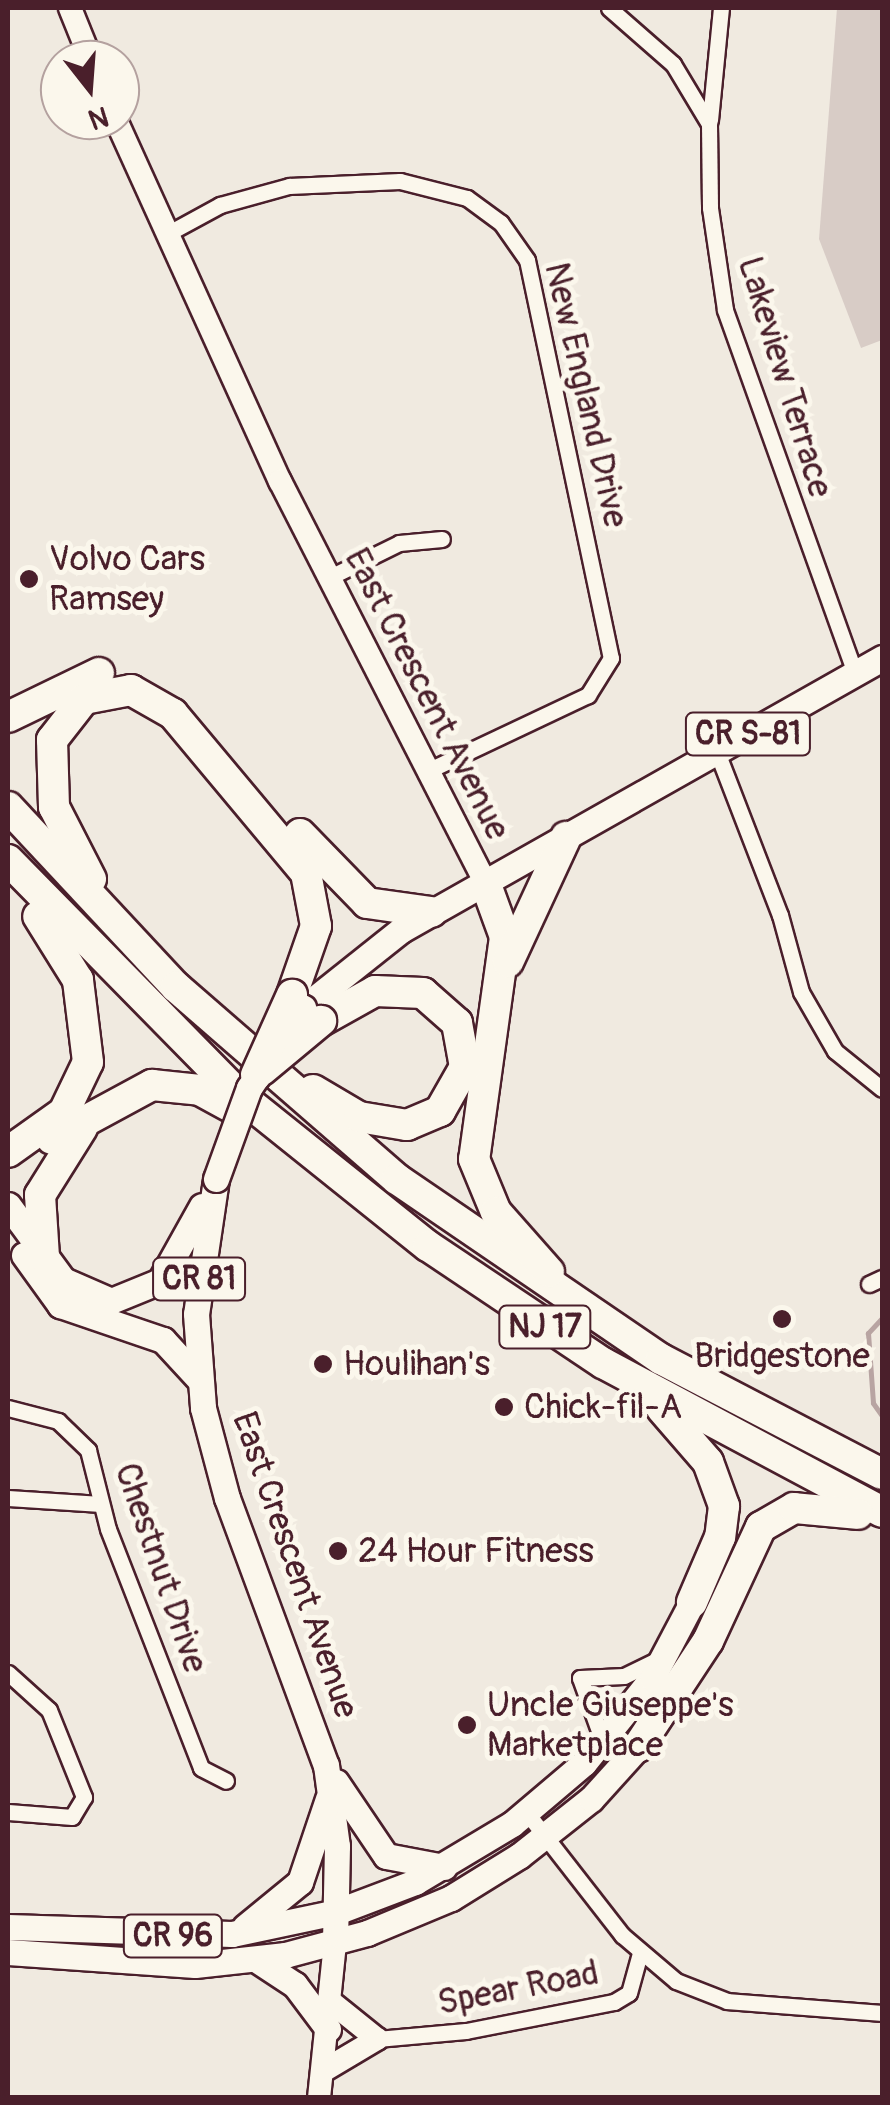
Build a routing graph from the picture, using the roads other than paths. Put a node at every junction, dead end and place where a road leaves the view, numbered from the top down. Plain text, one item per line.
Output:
1 (70, 8) edge
2 (609, 8) edge
3 (721, 8) edge
4 (83, 40) edge
5 (710, 124) junction
6 (125, 140) edge
7 (165, 235) junction
8 (442, 539) dead end
9 (328, 578) junction
10 (882, 658) edge
11 (855, 673) junction
12 (8, 716) edge
13 (717, 752) junction
14 (425, 772) junction
15 (8, 807) edge
16 (566, 837) junction
17 (8, 860) edge
18 (8, 873) edge
19 (485, 882) junction
20 (431, 912) junction
21 (136, 949) junction
22 (498, 983) junction
23 (305, 1008) junction
24 (214, 1022) junction
25 (256, 1076) joint
26 (882, 1090) edge
27 (99, 1111) junction
28 (305, 1148) junction
29 (8, 1152) edge
30 (8, 1168) edge
31 (216, 1179) junction
32 (8, 1205) edge
33 (8, 1233) edge
34 (44, 1256) junction
35 (606, 1325) junction
36 (199, 1379) junction
37 (639, 1384) junction
38 (8, 1408) edge
39 (882, 1474) edge
40 (8, 1498) edge
41 (100, 1504) junction
42 (882, 1512) edge
43 (882, 1520) edge
44 (692, 1602) joint
45 (665, 1656) junction
46 (8, 1673) edge
47 (602, 1744) junction
48 (638, 1747) joint
49 (329, 1777) junction
50 (226, 1780) dead end
51 (8, 1812) edge
52 (527, 1813) junction
53 (546, 1838) junction
54 (444, 1867) junction
55 (336, 1912) junction
56 (8, 1927) edge
57 (232, 1934) junction
58 (335, 1943) junction
59 (8, 1952) edge
60 (640, 1954) junction
61 (257, 1960) junction
62 (330, 2002) junction
63 (882, 2013) edge
64 (328, 2028) junction
65 (377, 2039) junction
66 (322, 2070) junction
67 (319, 2098) edge

1 - 4 street
2 - 5 street, Lakeview Terrace
3 - 5 street
5 - 11 street, Lakeview Terrace
6 - 7 street, East Crescent Avenue
7 - 9 street, East Crescent Avenue
7 - 14 street, New England Drive
8 - 9 street
9 - 14 street, East Crescent Avenue
10 - 11 main road, CR S-81
11 - 13 main road, CR S-81
12 - 20 highway
13 - 16 main road, CR S-81
13 - 26 street
14 - 19 street, East Crescent Avenue
15 - 21 highway, NJ 17
16 - 19 main road, CR S-81
16 - 22 highway
17 - 28 highway, NJ 17
18 - 29 highway
19 - 20 main road, East Crescent Avenue
19 - 22 highway
20 - 23 main road, East Crescent Avenue
21 - 23 highway
21 - 24 highway, NJ 17
22 - 35 highway
23 - 24 highway
23 - 25 highway, bridge
24 - 35 highway, NJ 17
25 - 31 main road, East Crescent Avenue / CR 81, bridge
27 - 28 highway
27 - 30 highway
27 - 34 highway
28 - 37 highway, NJ 17
31 - 34 main road
31 - 36 main road, East Crescent Avenue / CR 81
32 - 34 main road
33 - 36 main road
35 - 39 highway, NJ 17
36 - 49 main road, East Crescent Avenue / CR 81
37 - 42 highway, NJ 17
37 - 44 highway
38 - 41 street, Chestnut Drive
40 - 41 street
41 - 50 street, Chestnut Drive
43 - 48 highway
44 - 45 main road
45 - 47 main road
45 - 47 street
46 - 51 street
47 - 52 main road
48 - 53 main road
49 - 54 main road
49 - 55 main road, East Crescent Avenue / CR 81
49 - 57 main road
52 - 53 street, Spear Road
52 - 54 main road
53 - 58 main road
53 - 60 street, Spear Road
54 - 55 main road
55 - 57 main road, CR 96
55 - 58 main road, East Crescent Avenue
56 - 57 main road, CR 96
58 - 61 main road, CR 96
58 - 62 street, East Crescent Avenue
59 - 61 main road, CR 96
60 - 63 street, Spear Road
60 - 65 street, Spear Road
61 - 64 main road
62 - 64 street, East Crescent Avenue
62 - 65 street
64 - 66 street, East Crescent Avenue
65 - 66 street
66 - 67 street, East Crescent Avenue

